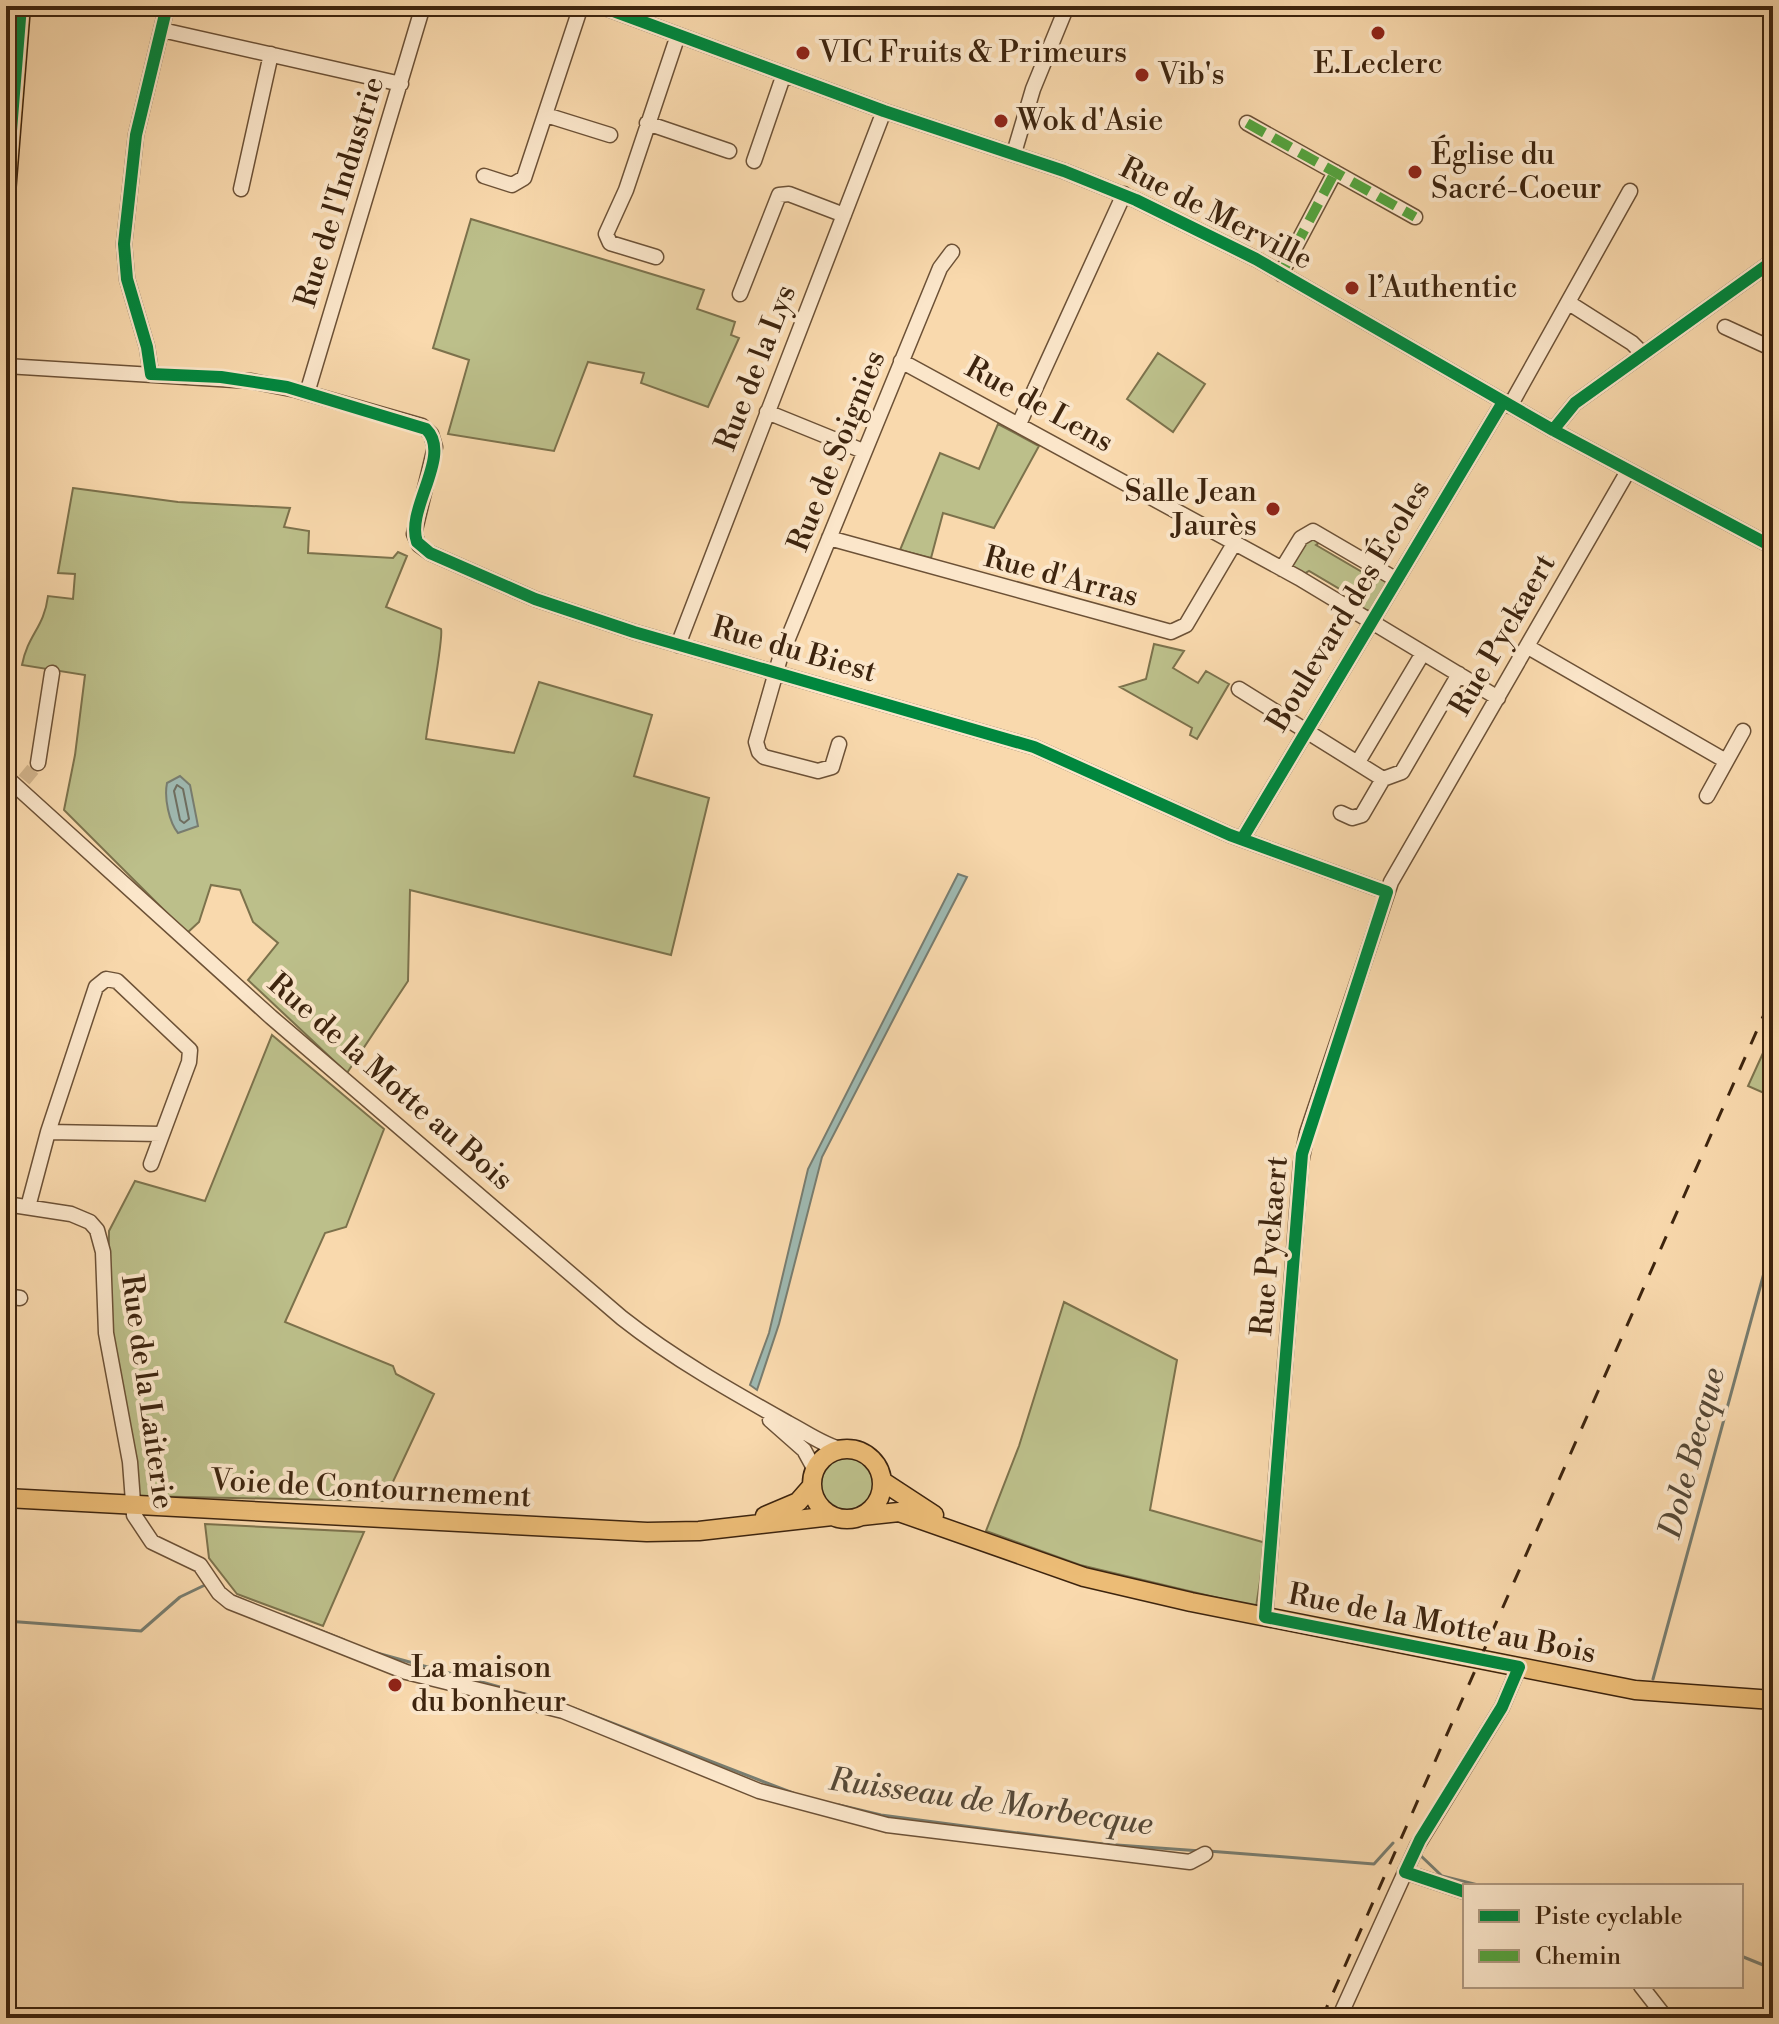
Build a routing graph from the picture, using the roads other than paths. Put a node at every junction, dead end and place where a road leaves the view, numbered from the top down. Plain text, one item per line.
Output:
1 (167, 6) edge
2 (423, 6) edge
3 (581, 6) edge
4 (600, 6) edge
5 (1067, 6) edge
6 (1762, 6) edge
7 (21, 8) edge
8 (1773, 11) edge
9 (162, 30) junction
10 (678, 35) junction
11 (271, 54) junction
12 (784, 74) junction
13 (401, 84) junction
14 (884, 111) junction
15 (546, 115) junction
16 (647, 123) junction
17 (1247, 123) dead end
18 (610, 135) dead end
19 (729, 151) dead end
20 (1014, 153) junction
21 (754, 161) dead end
22 (1335, 172) junction
23 (484, 176) dead end
24 (241, 189) dead end
25 (1630, 191) dead end
26 (6, 193) edge
27 (1124, 194) junction
28 (844, 215) junction
29 (1415, 217) dead end
30 (952, 252) dead end
31 (656, 257) dead end
32 (1773, 261) edge
33 (1281, 274) junction
34 (740, 294) dead end
35 (1569, 303) junction
36 (1725, 327) dead end
37 (1773, 349) edge
38 (1643, 354) junction
39 (901, 361) junction
40 (6, 366) edge
41 (151, 374) junction
42 (307, 393) junction
43 (1507, 404) junction
44 (767, 412) junction
45 (1019, 424) junction
46 (1553, 430) junction
47 (863, 451) junction
48 (1628, 471) junction
49 (829, 538) junction
50 (1235, 542) junction
51 (1773, 547) edge
52 (1282, 569) junction
53 (1397, 580) junction
54 (1371, 622) junction
55 (678, 645) junction
56 (1528, 647) junction
57 (1423, 653) junction
58 (775, 672) junction
59 (52, 673) dead end
60 (1459, 674) junction
61 (1239, 689) dead end
62 (1498, 698) junction
63 (1305, 730) junction
64 (1743, 731) dead end
65 (839, 744) dead end
66 (1726, 761) junction
67 (1358, 762) junction
68 (38, 763) tunnel mouth
69 (6, 777) edge
70 (1383, 779) junction
71 (1707, 796) dead end
72 (1341, 813) dead end
73 (1242, 839) junction
74 (1387, 892) junction
75 (48, 1132) junction
76 (161, 1134) junction
77 (151, 1164) dead end
78 (6, 1204) edge
79 (28, 1207) junction
80 (755, 1406) junction
81 (843, 1450) junction
82 (814, 1478) junction
83 (882, 1481) junction
84 (6, 1498) edge
85 (132, 1505) junction
86 (832, 1516) junction
87 (862, 1516) junction
88 (732, 1527) junction
89 (968, 1535) junction
90 (1265, 1617) junction
91 (1519, 1667) junction
92 (1773, 1700) edge
93 (1205, 1854) dead end
94 (1405, 1872) junction
95 (1463, 1891) edge
96 (1643, 1988) edge
97 (1339, 2018) edge
98 (1666, 2018) edge

1 - 9 street
2 - 13 street, Rue de l'Industrie
3 - 15 street
4 - 10 street, Rue de Merville
5 - 20 street
6 - 8 street
7 - 26 main road
9 - 11 street
9 - 41 street
10 - 12 street, Rue de Merville
10 - 16 street
11 - 13 street
11 - 24 street
12 - 14 street, Rue de Merville
12 - 21 street
13 - 42 street, Rue de l'Industrie
14 - 20 street, Rue de Merville
14 - 28 street, Rue de la Lys
15 - 18 street
15 - 23 street
16 - 19 street
16 - 31 street
17 - 22 street
20 - 27 street, Rue de Merville
22 - 29 street
22 - 33 street
25 - 35 street, Boulevard des Écoles
27 - 33 street, Rue de Merville
27 - 45 street
28 - 34 street
28 - 44 street, Rue de la Lys
30 - 39 street, Rue de Soignies
32 - 38 street
33 - 43 street, Rue de Merville
35 - 38 street
35 - 43 street, Boulevard des Écoles
36 - 37 street
38 - 46 street
39 - 45 street, Rue de Lens
39 - 47 street, Rue de Soignies
40 - 41 street
41 - 42 street
42 - 55 street, Rue du Biest
43 - 46 street, Rue de Merville
43 - 53 street, Boulevard des Écoles
44 - 47 street
44 - 55 street, Rue de la Lys
45 - 50 street, Rue de Lens
46 - 48 street, Rue de Merville
47 - 49 street, Rue de Soignies
48 - 51 street, Rue de Merville
48 - 56 street, Rue Pyckaert
49 - 50 street, Rue d'Arras
49 - 58 street, Rue de Soignies
50 - 52 street, Rue de Lens
52 - 53 street
52 - 54 street, Rue de Lens
53 - 54 street, Boulevard des Écoles
54 - 57 street, Rue de Lens
54 - 63 street, Boulevard des Écoles
55 - 58 street, Rue du Biest
56 - 62 street, Rue Pyckaert
56 - 66 street
57 - 60 street, Rue de Lens
57 - 67 street
58 - 65 street, Rue de Soignies
58 - 73 street, Rue du Biest
59 - 68 street
60 - 62 street, Rue de Lens
60 - 70 street
61 - 63 street
62 - 74 street, Rue Pyckaert
63 - 67 street
63 - 73 street, Boulevard des Écoles
64 - 66 street
66 - 71 street
67 - 70 street
69 - 80 street, Rue de la Motte au Bois
70 - 72 street
73 - 74 street, Rue du Biest
74 - 90 street, Rue Pyckaert
75 - 76 street
75 - 76 street
75 - 79 street
76 - 77 street
78 - 79 street, Rue de la Laiterie
79 - 85 street, Rue de la Laiterie
80 - 81 street, Rue de la Motte au Bois
80 - 82 street, Rue de la Motte au Bois
81 - 82 main road
81 - 83 main road
82 - 86 main road
82 - 88 main road
83 - 87 main road
83 - 89 main road, Rue de la Motte au Bois
84 - 85 main road, Voie de Contournement
85 - 88 main road, Voie de Contournement
85 - 93 street, Rue de la Laiterie
86 - 87 main road
86 - 88 main road
87 - 89 main road, Rue de la Motte au Bois
89 - 90 main road, Rue de la Motte au Bois
90 - 91 main road, Rue de la Motte au Bois
91 - 92 main road, Rue de la Motte au Bois
91 - 94 street
94 - 95 street
94 - 97 street
96 - 98 street

